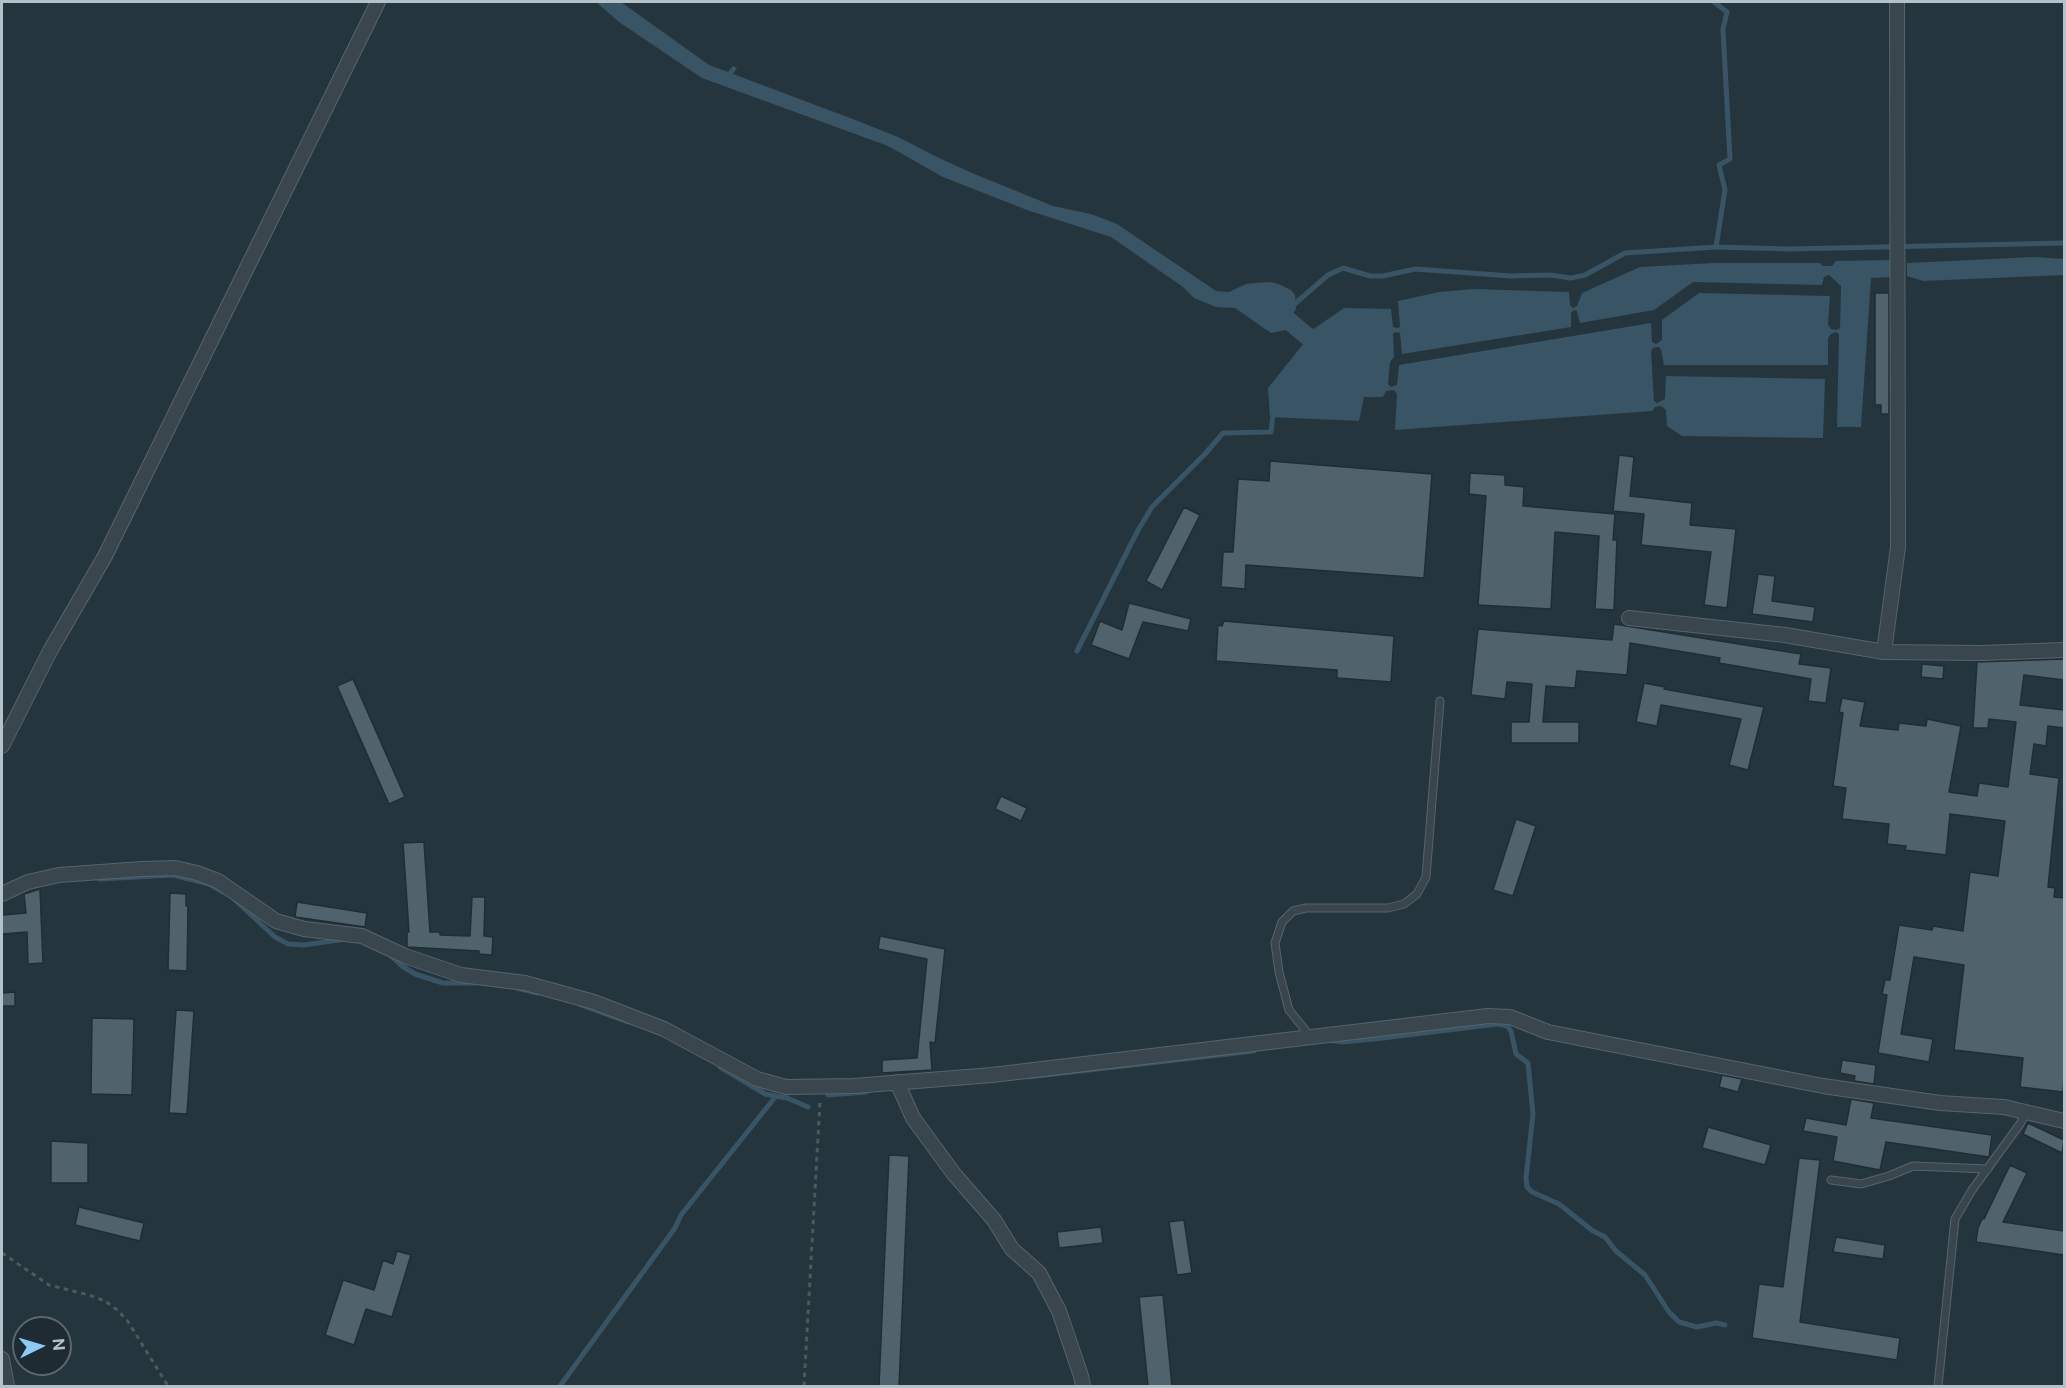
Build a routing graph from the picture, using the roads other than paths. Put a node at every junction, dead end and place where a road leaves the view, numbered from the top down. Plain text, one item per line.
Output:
1 (378, 2) edge
2 (1898, 2) edge
3 (1629, 618) dead end
4 (2064, 650) edge
5 (1884, 652) junction
6 (1440, 701) dead end
7 (2, 746) edge
8 (2, 894) edge
9 (1310, 1036) junction
10 (897, 1082) junction
11 (2026, 1112) junction
12 (2064, 1121) edge
13 (1988, 1168) junction
14 (1831, 1180) dead end
15 (2, 1359) edge
16 (7, 1386) edge
17 (1083, 1386) edge
18 (1938, 1386) edge

1 - 7 street
2 - 5 street
3 - 5 street
4 - 5 street
6 - 9 lane
8 - 10 street
9 - 10 street
9 - 11 street
10 - 17 street
11 - 12 street
11 - 13 lane
13 - 14 lane
13 - 18 lane
15 - 16 street

